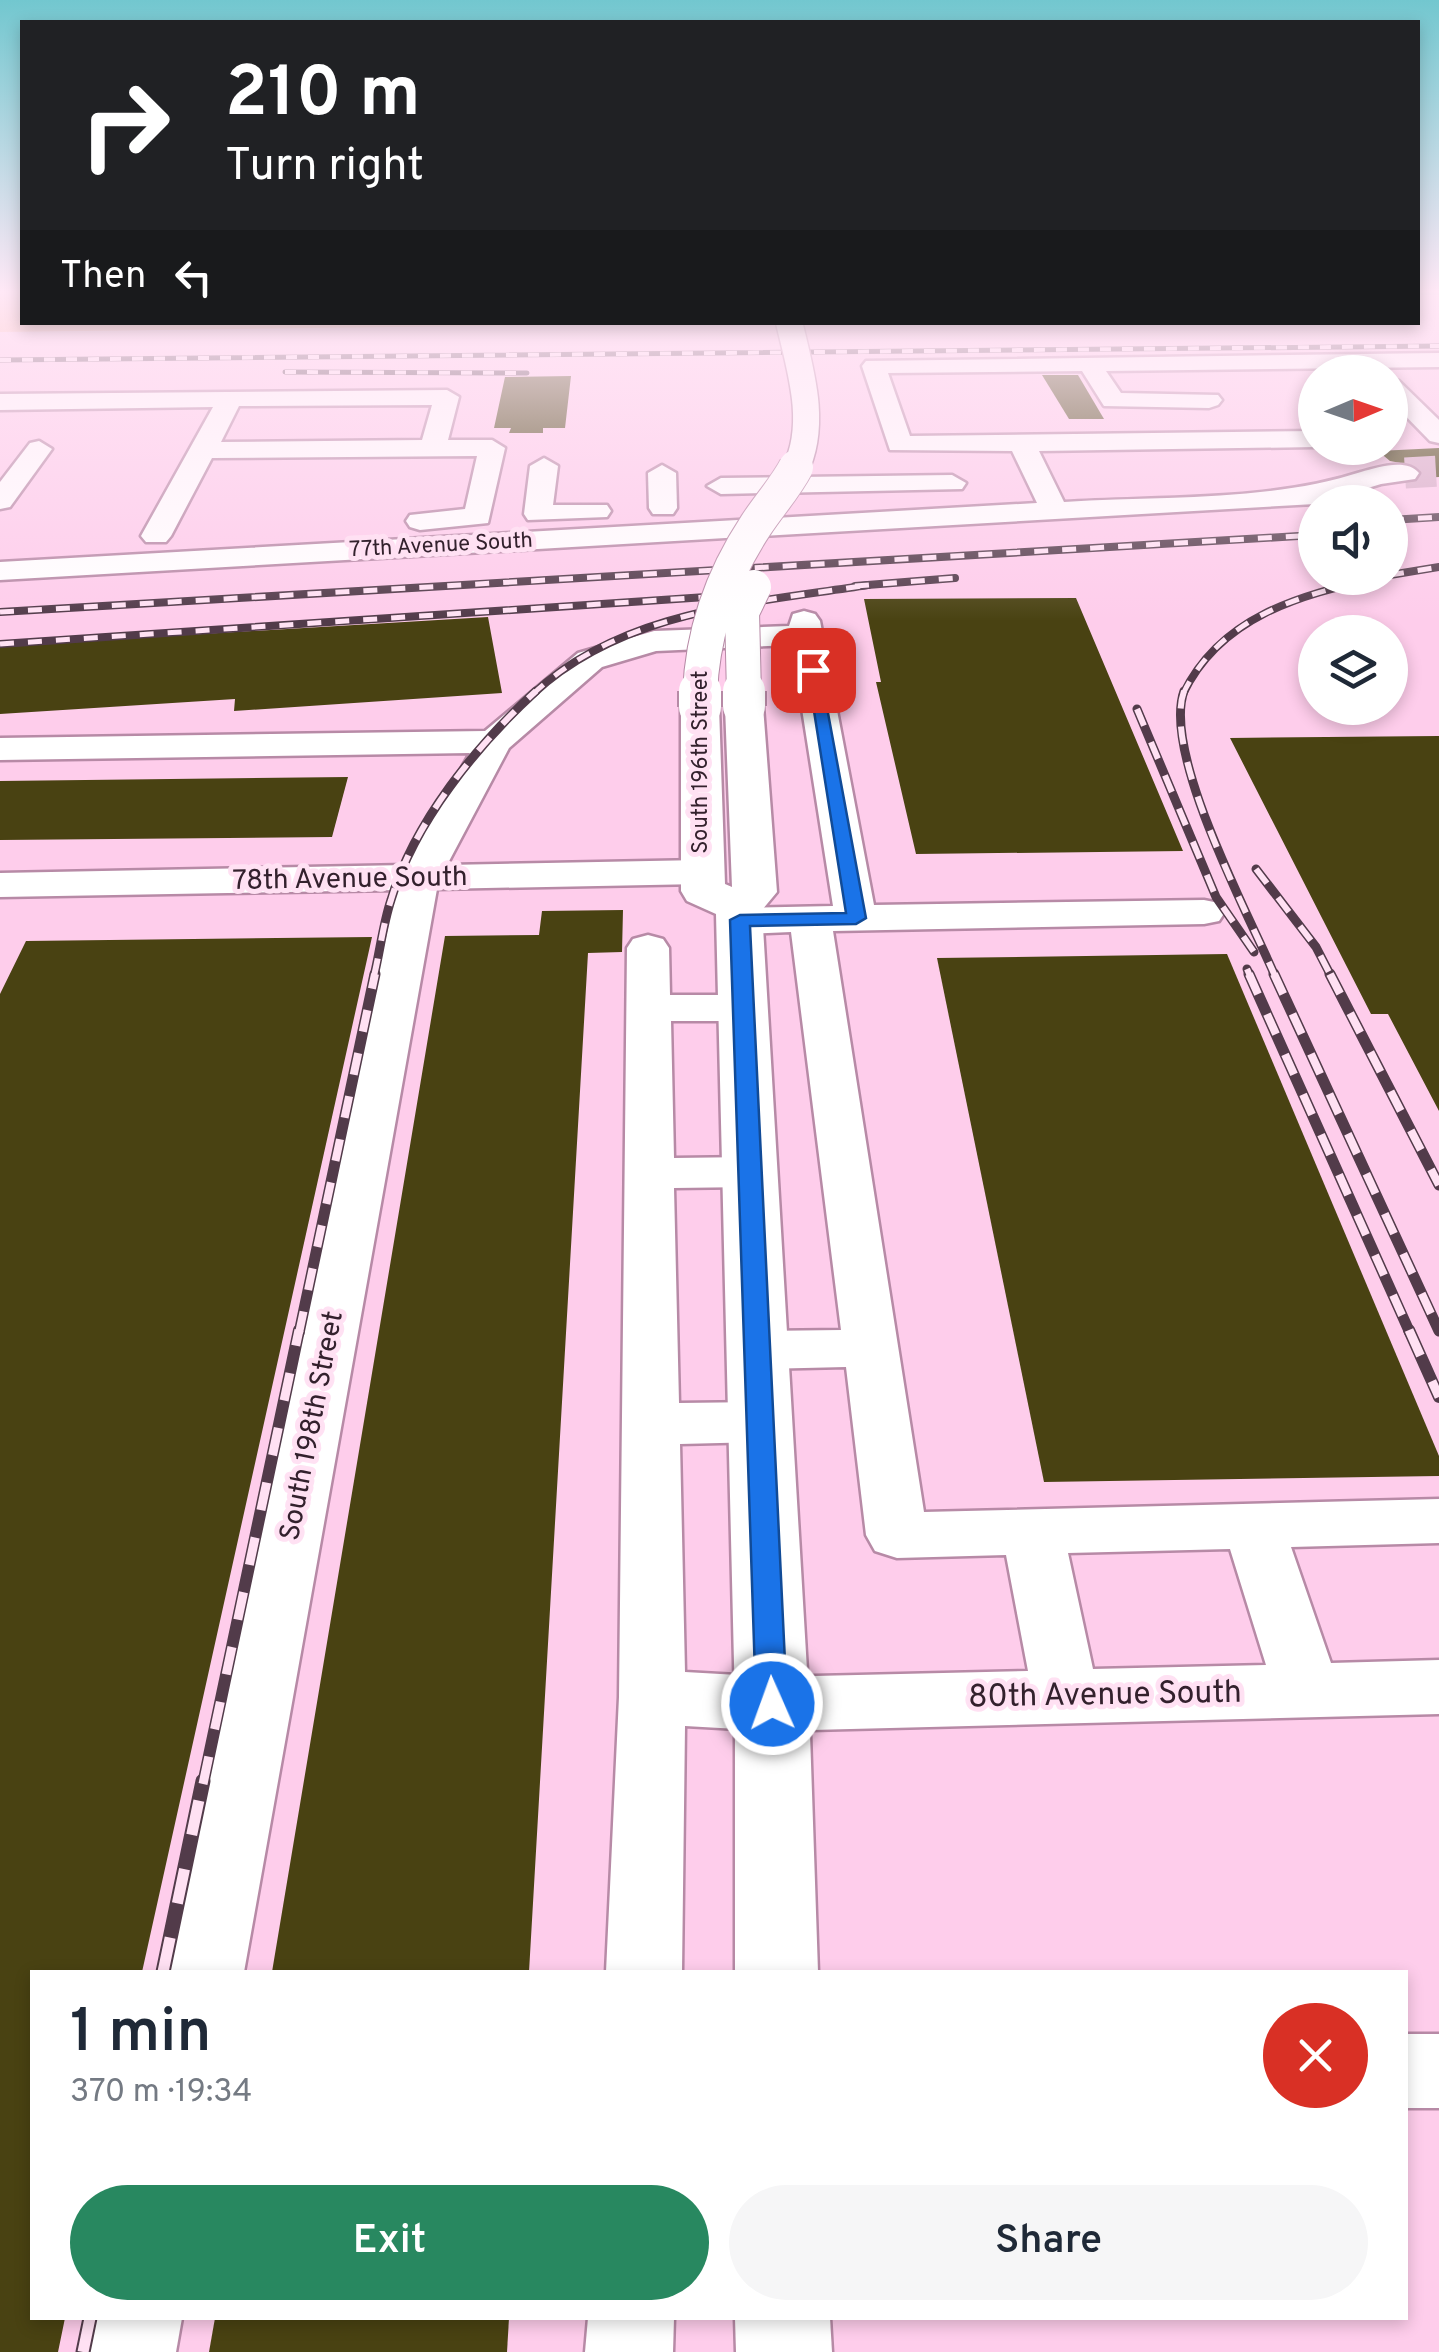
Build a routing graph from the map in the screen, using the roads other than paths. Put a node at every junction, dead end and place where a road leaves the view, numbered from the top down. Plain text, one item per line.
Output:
1 (77, 402) edge
2 (229, 402) edge
3 (446, 402) edge
4 (804, 402) edge
5 (830, 402) edge
6 (885, 402) edge
7 (1016, 402) edge
8 (1211, 402) edge
9 (1408, 404) edge
10 (60, 425) dead end
11 (1129, 431) junction
12 (1439, 436) edge
13 (1408, 438) edge
14 (1298, 439) edge
15 (1240, 440) junction
16 (1028, 443) junction
17 (433, 448) junction
18 (39, 449) dead end
19 (203, 450) junction
20 (544, 466) dead end
21 (662, 473) dead end
22 (1405, 473) tunnel mouth
23 (952, 483) dead end
24 (1275, 486) dead end
25 (1166, 491) dead end
26 (723, 498) junction
27 (0, 502) edge
28 (663, 508) junction
29 (1055, 512) junction
30 (416, 534) junction
31 (114, 536) dead end
32 (0, 542) edge
33 (218, 546) junction
34 (0, 571) edge
35 (494, 742) junction
36 (0, 749) edge
37 (701, 872) junction
38 (419, 879) junction
39 (0, 885) edge
40 (1204, 912) dead end
41 (739, 914) junction
42 (833, 919) junction
43 (648, 948) dead end
44 (649, 1008) junction
45 (743, 1008) junction
46 (750, 1172) junction
47 (651, 1173) junction
48 (871, 1348) junction
49 (757, 1350) junction
50 (760, 1422) junction
51 (652, 1424) junction
52 (1439, 1521) edge
53 (1253, 1526) junction
54 (1032, 1531) junction
55 (1439, 1687) edge
56 (1307, 1691) junction
57 (652, 1696) junction
58 (1066, 1697) junction
59 (772, 1704) junction
60 (206, 1970) edge
61 (644, 1970) edge
62 (777, 1970) edge
63 (1408, 2071) edge
64 (1439, 2071) edge
65 (139, 2320) edge
66 (630, 2320) edge
67 (783, 2320) edge
68 (132, 2352) edge
69 (629, 2352) edge
70 (784, 2352) edge

1 - 10 street
2 - 19 street
3 - 17 street
4 - 37 main road, South 196th Street, bridge
5 - 41 main road, South 196th Street, bridge
6 - 16 street
7 - 16 street
8 - 15 street
9 - 12 street
11 - 15 street
11 - 16 street
11 - 25 street
12 - 13 street
14 - 15 street
15 - 24 street
16 - 29 street
17 - 19 street
17 - 30 street
18 - 27 street
19 - 33 street
20 - 28 street
21 - 28 street
22 - 29 street, 77th Avenue South
23 - 26 street
26 - 28 street
26 - 29 street, 77th Avenue South
26 - 30 street, 77th Avenue South
30 - 33 street, 77th Avenue South
31 - 32 street
33 - 34 street, 77th Avenue South
35 - 36 street
35 - 38 street, South 198th Street
35 - 42 street
37 - 38 street, 78th Avenue South
37 - 41 main road, South 196th Street
38 - 39 street, 78th Avenue South
38 - 60 street, South 198th Street
40 - 42 street
41 - 42 street
41 - 45 main road, South 196th Street
42 - 48 street
43 - 44 street
44 - 45 street
44 - 47 street
45 - 46 main road, South 196th Street
46 - 47 street
46 - 49 main road, South 196th Street
47 - 51 street
48 - 49 street
48 - 54 street
49 - 50 main road, South 196th Street
50 - 51 street
50 - 59 main road, South 196th Street
51 - 57 street
52 - 53 street
53 - 54 street
53 - 56 street
54 - 58 street
55 - 56 street, 80th Avenue South
56 - 58 street, 80th Avenue South
57 - 59 street, 80th Avenue South
57 - 61 street
58 - 59 street, 80th Avenue South
59 - 62 main road, South 196th Street
63 - 64 street
65 - 68 street
66 - 69 street
67 - 70 main road

